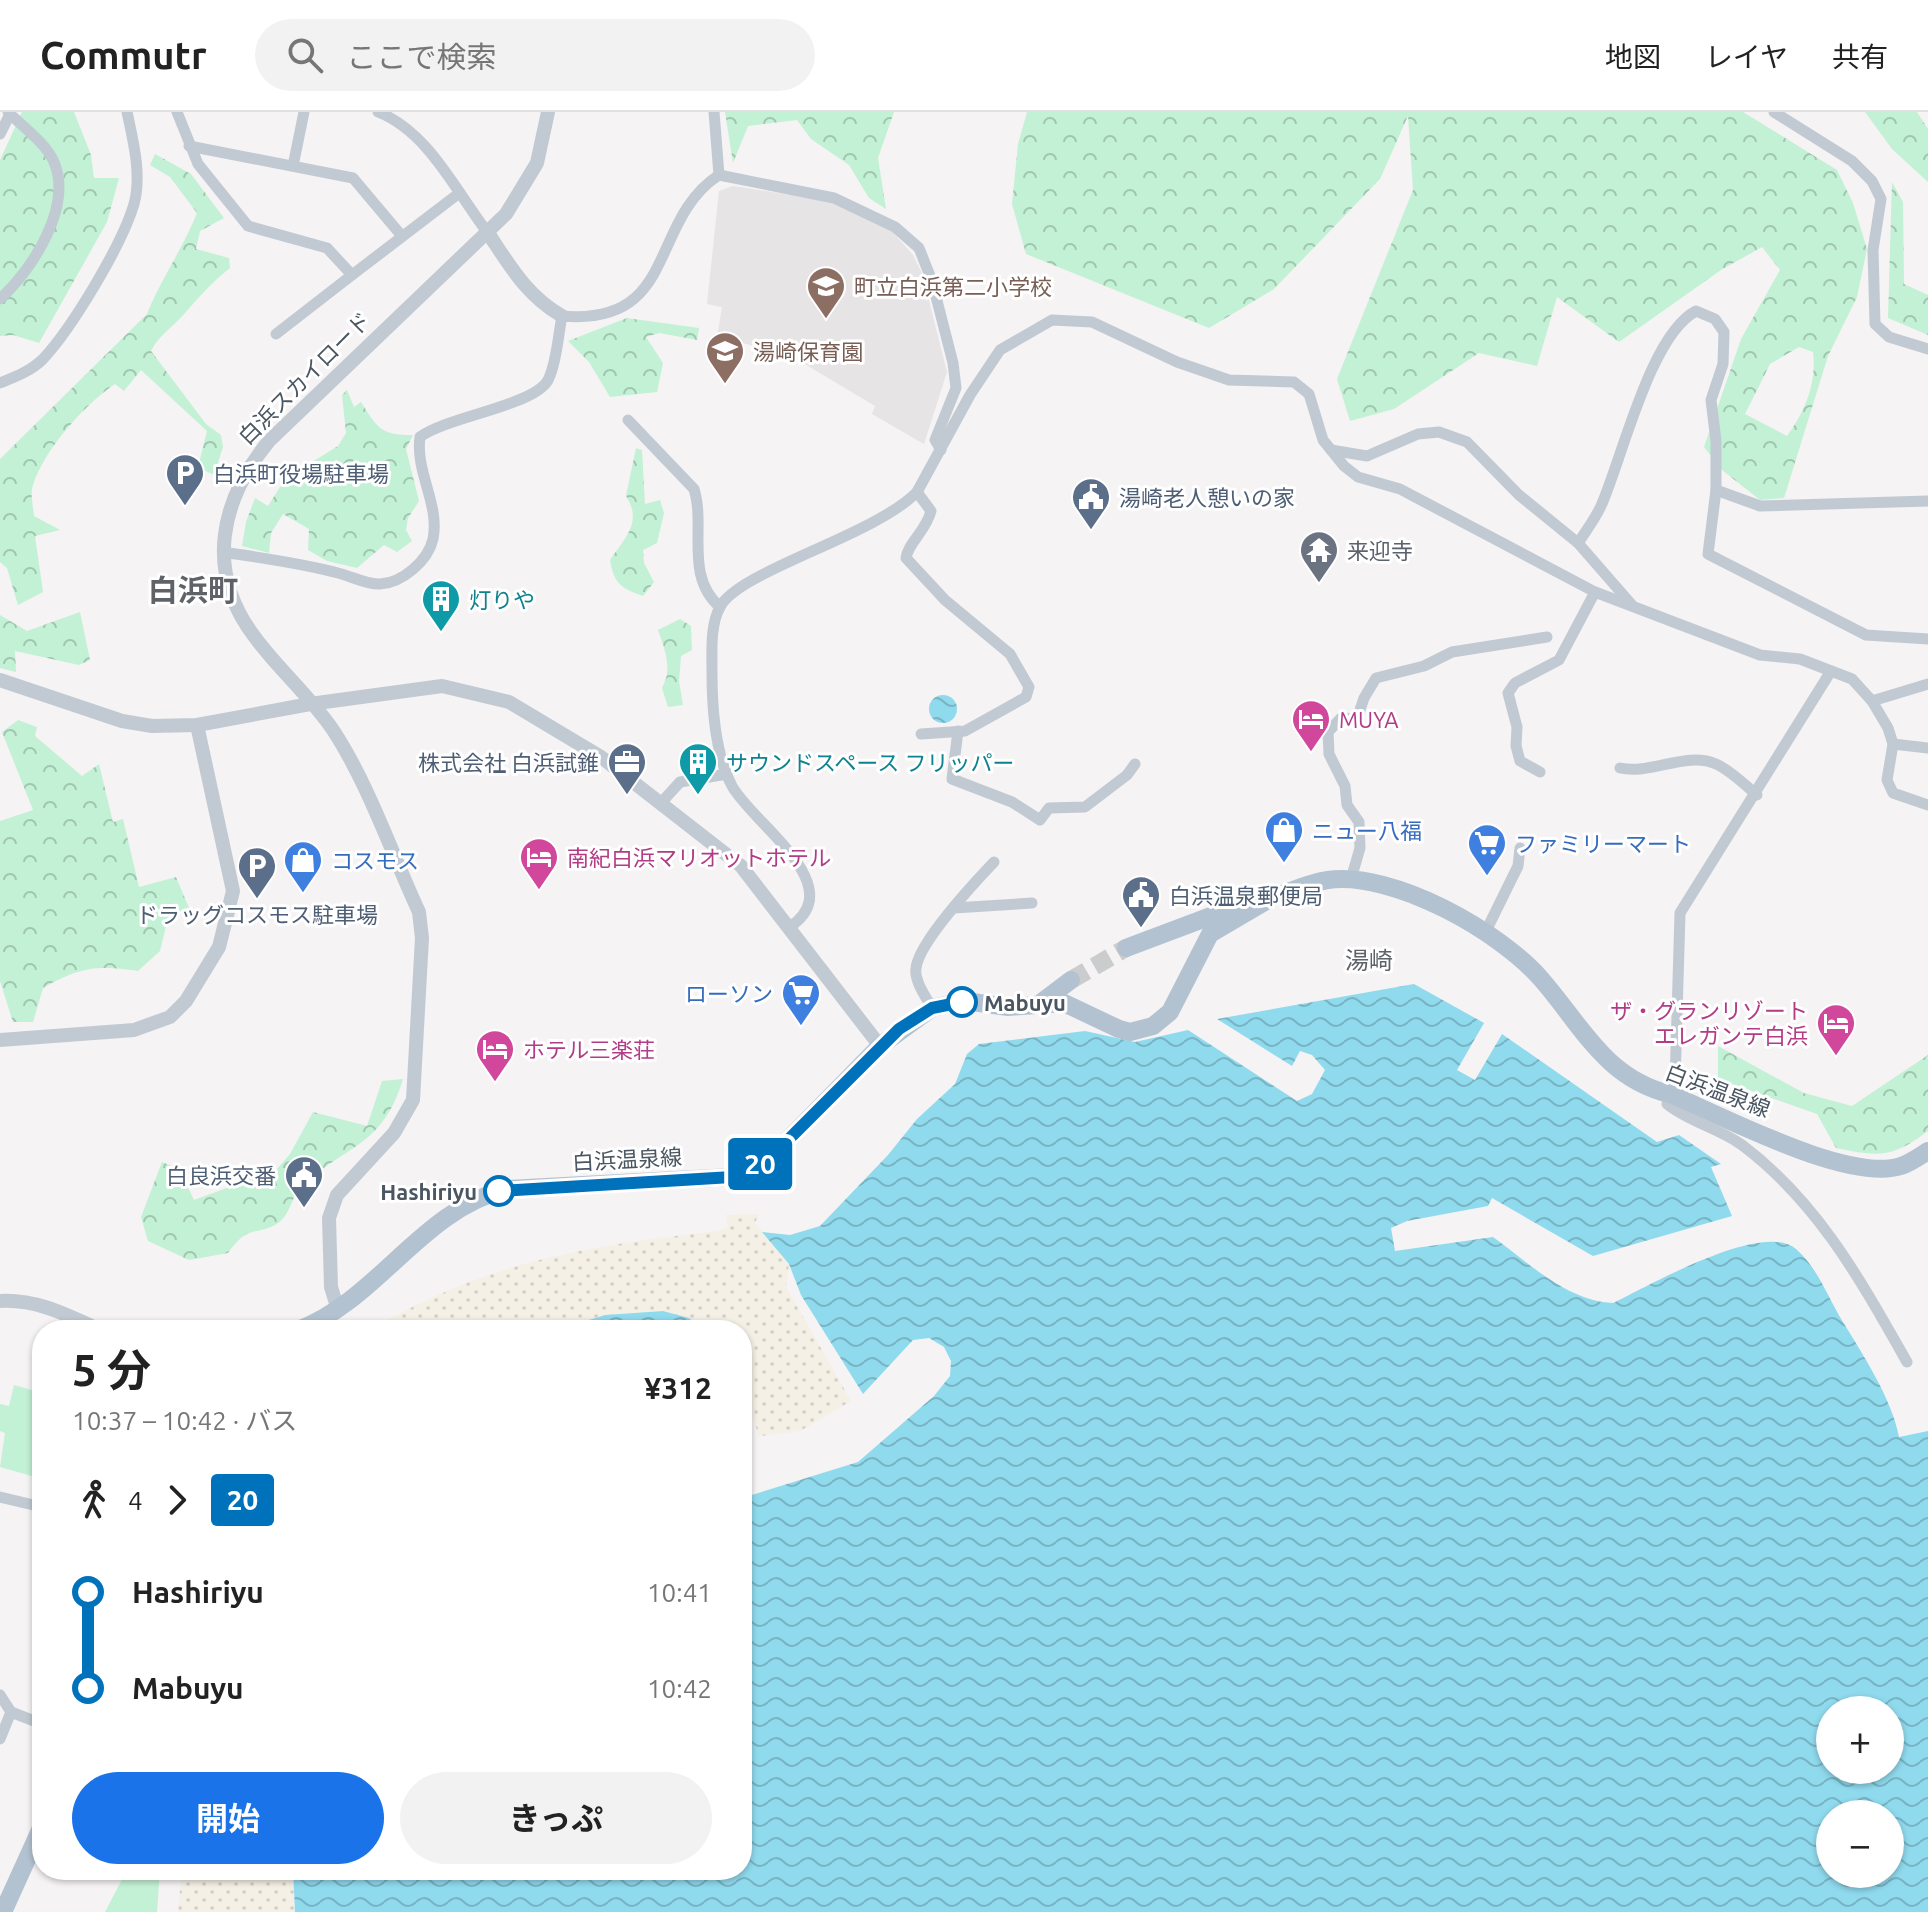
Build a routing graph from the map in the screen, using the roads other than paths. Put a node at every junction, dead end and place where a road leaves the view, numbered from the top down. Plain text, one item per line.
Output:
1 (127, 112) edge
2 (177, 112) edge
3 (304, 112) edge
4 (378, 112) edge
5 (548, 112) edge
6 (714, 112) edge
7 (1774, 112) edge
8 (9, 113) edge
9 (0, 134) edge
10 (189, 146) junction
11 (293, 166) junction
12 (719, 175) junction
13 (458, 194) junction
14 (488, 233) junction
15 (401, 235) junction
16 (352, 275) junction
17 (0, 299) edge
18 (562, 316) junction
19 (276, 334) dead end
20 (1928, 349) edge
21 (0, 383) edge
22 (628, 420) dead end
23 (941, 450) junction
24 (1331, 450) junction
25 (1716, 490) junction
26 (917, 492) junction
27 (1928, 501) edge
28 (1578, 543) junction
29 (223, 552) junction
30 (1595, 592) junction
31 (720, 607) junction
32 (1635, 608) junction
33 (1547, 637) dead end
34 (1928, 639) edge
35 (1831, 671) junction
36 (0, 680) edge
37 (1928, 684) edge
38 (1872, 701) junction
39 (310, 704) junction
40 (197, 725) junction
41 (958, 731) junction
42 (921, 734) dead end
43 (1893, 744) junction
44 (1928, 748) edge
45 (1135, 764) dead end
46 (1620, 768) dead end
47 (1540, 772) dead end
48 (727, 774) junction
49 (1757, 795) junction
50 (660, 804) junction
51 (1928, 805) edge
52 (1520, 848) dead end
53 (994, 862) dead end
54 (1351, 879) junction
55 (1273, 897) junction
56 (1032, 903) dead end
57 (954, 908) junction
58 (791, 926) junction
59 (1485, 933) junction
60 (1126, 948) tunnel mouth
61 (1071, 980) tunnel mouth
62 (1035, 1006) junction
63 (932, 1008) junction
64 (0, 1040) edge
65 (880, 1046) junction
66 (1670, 1094) junction
67 (1928, 1151) edge
68 (0, 1301) edge
69 (338, 1310) junction
70 (78, 1320) edge
71 (318, 1320) edge
72 (1907, 1362) dead end
73 (0, 1497) edge
74 (32, 1505) edge
75 (0, 1695) edge
76 (11, 1712) junction
77 (32, 1720) edge
78 (0, 1739) edge
79 (32, 1848) edge
80 (3, 1912) edge

1 - 21 street
2 - 10 street
3 - 11 street
4 - 13 street
5 - 14 street, 白浜スカイロード
6 - 12 street
7 - 20 street
8 - 9 street
8 - 17 street
10 - 11 street
10 - 16 street
11 - 15 street
12 - 18 street
12 - 23 street
13 - 14 street
13 - 15 street
14 - 18 street
14 - 29 street, 白浜スカイロード
15 - 16 street
16 - 19 street
18 - 29 street
22 - 31 street
23 - 24 street
23 - 26 street
24 - 28 street
24 - 30 street
25 - 27 street
25 - 28 street
25 - 34 street
26 - 31 street
26 - 41 street
28 - 32 street
29 - 39 street, 白浜スカイロード
30 - 32 street
30 - 47 street
31 - 48 street
32 - 35 street
33 - 54 street
35 - 38 street
35 - 49 street
36 - 40 street
37 - 38 street
38 - 43 street
39 - 40 street
39 - 50 street
39 - 69 street, 白浜スカイロード
40 - 64 street
41 - 42 street
41 - 45 street
43 - 44 street
43 - 51 street
46 - 49 street
48 - 50 street
48 - 58 street
49 - 66 street
50 - 58 street
52 - 59 street
53 - 57 street
54 - 55 main road, 白浜温泉線
54 - 59 main road, 白浜温泉線
55 - 60 main road, 白浜温泉線
55 - 62 main road, 白浜温泉線
56 - 57 street
57 - 63 street
58 - 65 street
59 - 66 main road, 白浜温泉線
61 - 62 main road
62 - 63 main road, 白浜温泉線
63 - 65 main road, 白浜温泉線
65 - 69 main road, 白浜温泉線
66 - 67 main road, 白浜温泉線
66 - 72 street
68 - 70 street
69 - 71 main road, 白浜温泉線
73 - 74 street
75 - 76 street
76 - 77 street
76 - 78 street
79 - 80 main road

